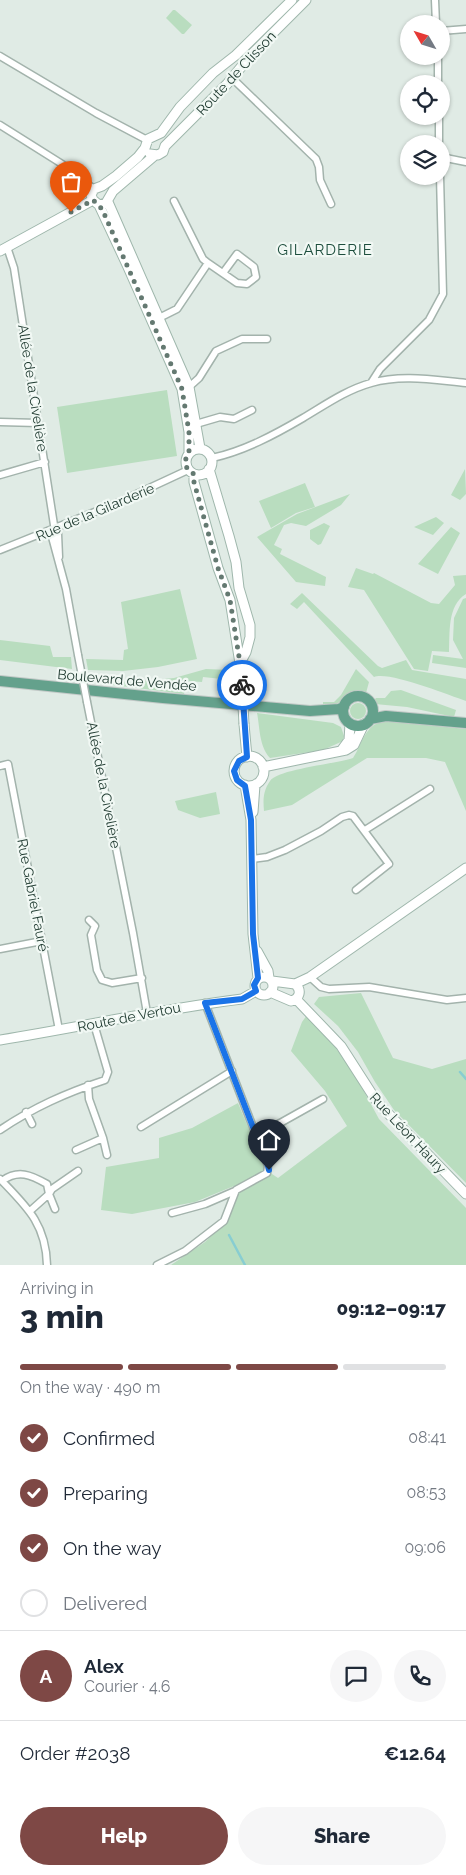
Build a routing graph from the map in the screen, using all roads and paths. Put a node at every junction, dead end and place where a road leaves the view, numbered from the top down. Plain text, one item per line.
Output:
1 (292, 0) edge
2 (306, 0) edge
3 (435, 0) edge
4 (436, 15) edge
5 (466, 28) edge
6 (450, 30) edge
7 (0, 56) edge
8 (232, 78) junction
9 (0, 124) edge
10 (149, 141) junction
11 (165, 146) junction
12 (154, 156) junction
13 (450, 159) edge
14 (466, 162) edge
15 (440, 185) edge
16 (98, 188) junction
17 (102, 200) junction
18 (174, 201) dead end
19 (331, 204) dead end
20 (4, 249) edge
21 (208, 263) junction
22 (223, 273) junction
23 (159, 318) junction
24 (267, 339) dead end
25 (371, 383) junction
26 (466, 383) edge
27 (189, 387) junction
28 (252, 410) dead end
29 (0, 422) edge
30 (38, 423) junction
31 (196, 424) junction
32 (200, 448) junction
33 (189, 452) junction
34 (212, 458) junction
35 (45, 462) junction
36 (210, 469) junction
37 (191, 472) junction
38 (0, 475) edge
39 (54, 530) junction
40 (0, 550) edge
41 (241, 666) junction
42 (0, 681) edge
43 (372, 706) junction
44 (344, 707) junction
45 (310, 711) junction
46 (408, 717) junction
47 (348, 722) junction
48 (367, 722) junction
49 (466, 723) edge
50 (340, 752) junction
51 (247, 757) junction
52 (1, 765) edge
53 (263, 767) junction
54 (255, 785) junction
55 (245, 786) junction
56 (430, 789) dead end
57 (251, 820) junction
58 (365, 830) junction
59 (252, 859) junction
60 (466, 868) edge
61 (356, 890) dead end
62 (90, 920) dead end
63 (42, 941) junction
64 (255, 948) junction
65 (0, 949) edge
66 (310, 977) junction
67 (142, 978) junction
68 (258, 978) junction
69 (270, 980) junction
70 (291, 984) junction
71 (256, 991) junction
72 (270, 992) junction
73 (283, 996) junction
74 (466, 998) edge
75 (296, 999) junction
76 (205, 1003) junction
77 (147, 1013) junction
78 (94, 1024) junction
79 (59, 1030) junction
80 (0, 1040) edge
81 (232, 1071) junction
82 (88, 1085) junction
83 (323, 1099) dead end
84 (26, 1112) junction
85 (32, 1124) dead end
86 (141, 1127) dead end
87 (0, 1130) edge
88 (257, 1136) junction
89 (103, 1138) junction
90 (76, 1150) dead end
91 (106, 1155) dead end
92 (78, 1171) dead end
93 (1, 1180) edge
94 (236, 1190) junction
95 (49, 1194) junction
96 (466, 1194) edge
97 (55, 1209) dead end
98 (30, 1211) junction
99 (172, 1213) dead end
100 (47, 1265) edge
101 (157, 1265) edge

1 - 10 street, Route de Clisson
2 - 8 street, Route de Clisson
3 - 4 street
5 - 6 street
7 - 10 street
8 - 11 street, Route de Clisson
8 - 19 street
9 - 16 street
10 - 11 street
10 - 12 street
10 - 16 street, Route de Clisson
11 - 12 street
12 - 17 street
13 - 14 street
15 - 25 street
16 - 17 street
16 - 17 street
17 - 20 street
17 - 23 street
17 - 33 street
18 - 21 street
20 - 30 street, Allée de la Civelière
21 - 22 street
21 - 23 street
22 - 22 street
23 - 27 street
24 - 27 street
25 - 26 street
25 - 34 street
27 - 31 street
28 - 31 street
29 - 30 street
30 - 35 street, Allée de la Civelière
31 - 32 street
32 - 33 street
32 - 34 street
33 - 37 street
34 - 36 street
35 - 38 street
35 - 39 street, Allée de la Civelière
36 - 37 street
36 - 41 street
37 - 39 street, Rue de la Gilarderie
37 - 41 street
39 - 40 street, Rue de la Gilarderie
39 - 67 street, Allée de la Civelière, bridge
41 - 51 street, bridge
42 - 45 main road, Boulevard de Vendée
43 - 44 main road
43 - 46 main road
43 - 48 main road
44 - 45 main road, Boulevard de Vendée
44 - 47 main road
45 - 47 main road, Boulevard de Vendée
46 - 48 main road
46 - 49 main road
47 - 48 main road
47 - 50 street
48 - 50 street
50 - 53 street
51 - 53 street
51 - 55 street
52 - 63 street, Rue Gabriel Fauré
53 - 54 street
54 - 55 street
54 - 57 street
55 - 57 street
56 - 58 street
57 - 59 street
58 - 59 street
58 - 61 street
59 - 64 street
60 - 66 street
62 - 67 street
63 - 65 street
63 - 79 street, Rue Gabriel Fauré
64 - 68 street
64 - 69 street
66 - 70 street
66 - 74 street
67 - 77 street, Allée de la Civelière
68 - 69 street
68 - 71 street
69 - 70 street
69 - 72 street
70 - 73 street
70 - 75 street
71 - 72 street
71 - 76 street, Route de Vertou
72 - 73 street
73 - 75 street
75 - 96 street, Rue Léon Haury
76 - 77 street, Route de Vertou
76 - 81 street
77 - 78 street, Route de Vertou
78 - 79 street, Route de Vertou
78 - 82 street
79 - 80 street, Route de Vertou
81 - 86 street
81 - 88 street
82 - 84 street
82 - 89 street
83 - 88 street
84 - 85 street
84 - 87 street
88 - 94 street
89 - 90 street
89 - 91 street
92 - 95 street
93 - 95 street
93 - 98 street
94 - 99 street
94 - 101 street
95 - 97 street
95 - 98 street
98 - 100 street

